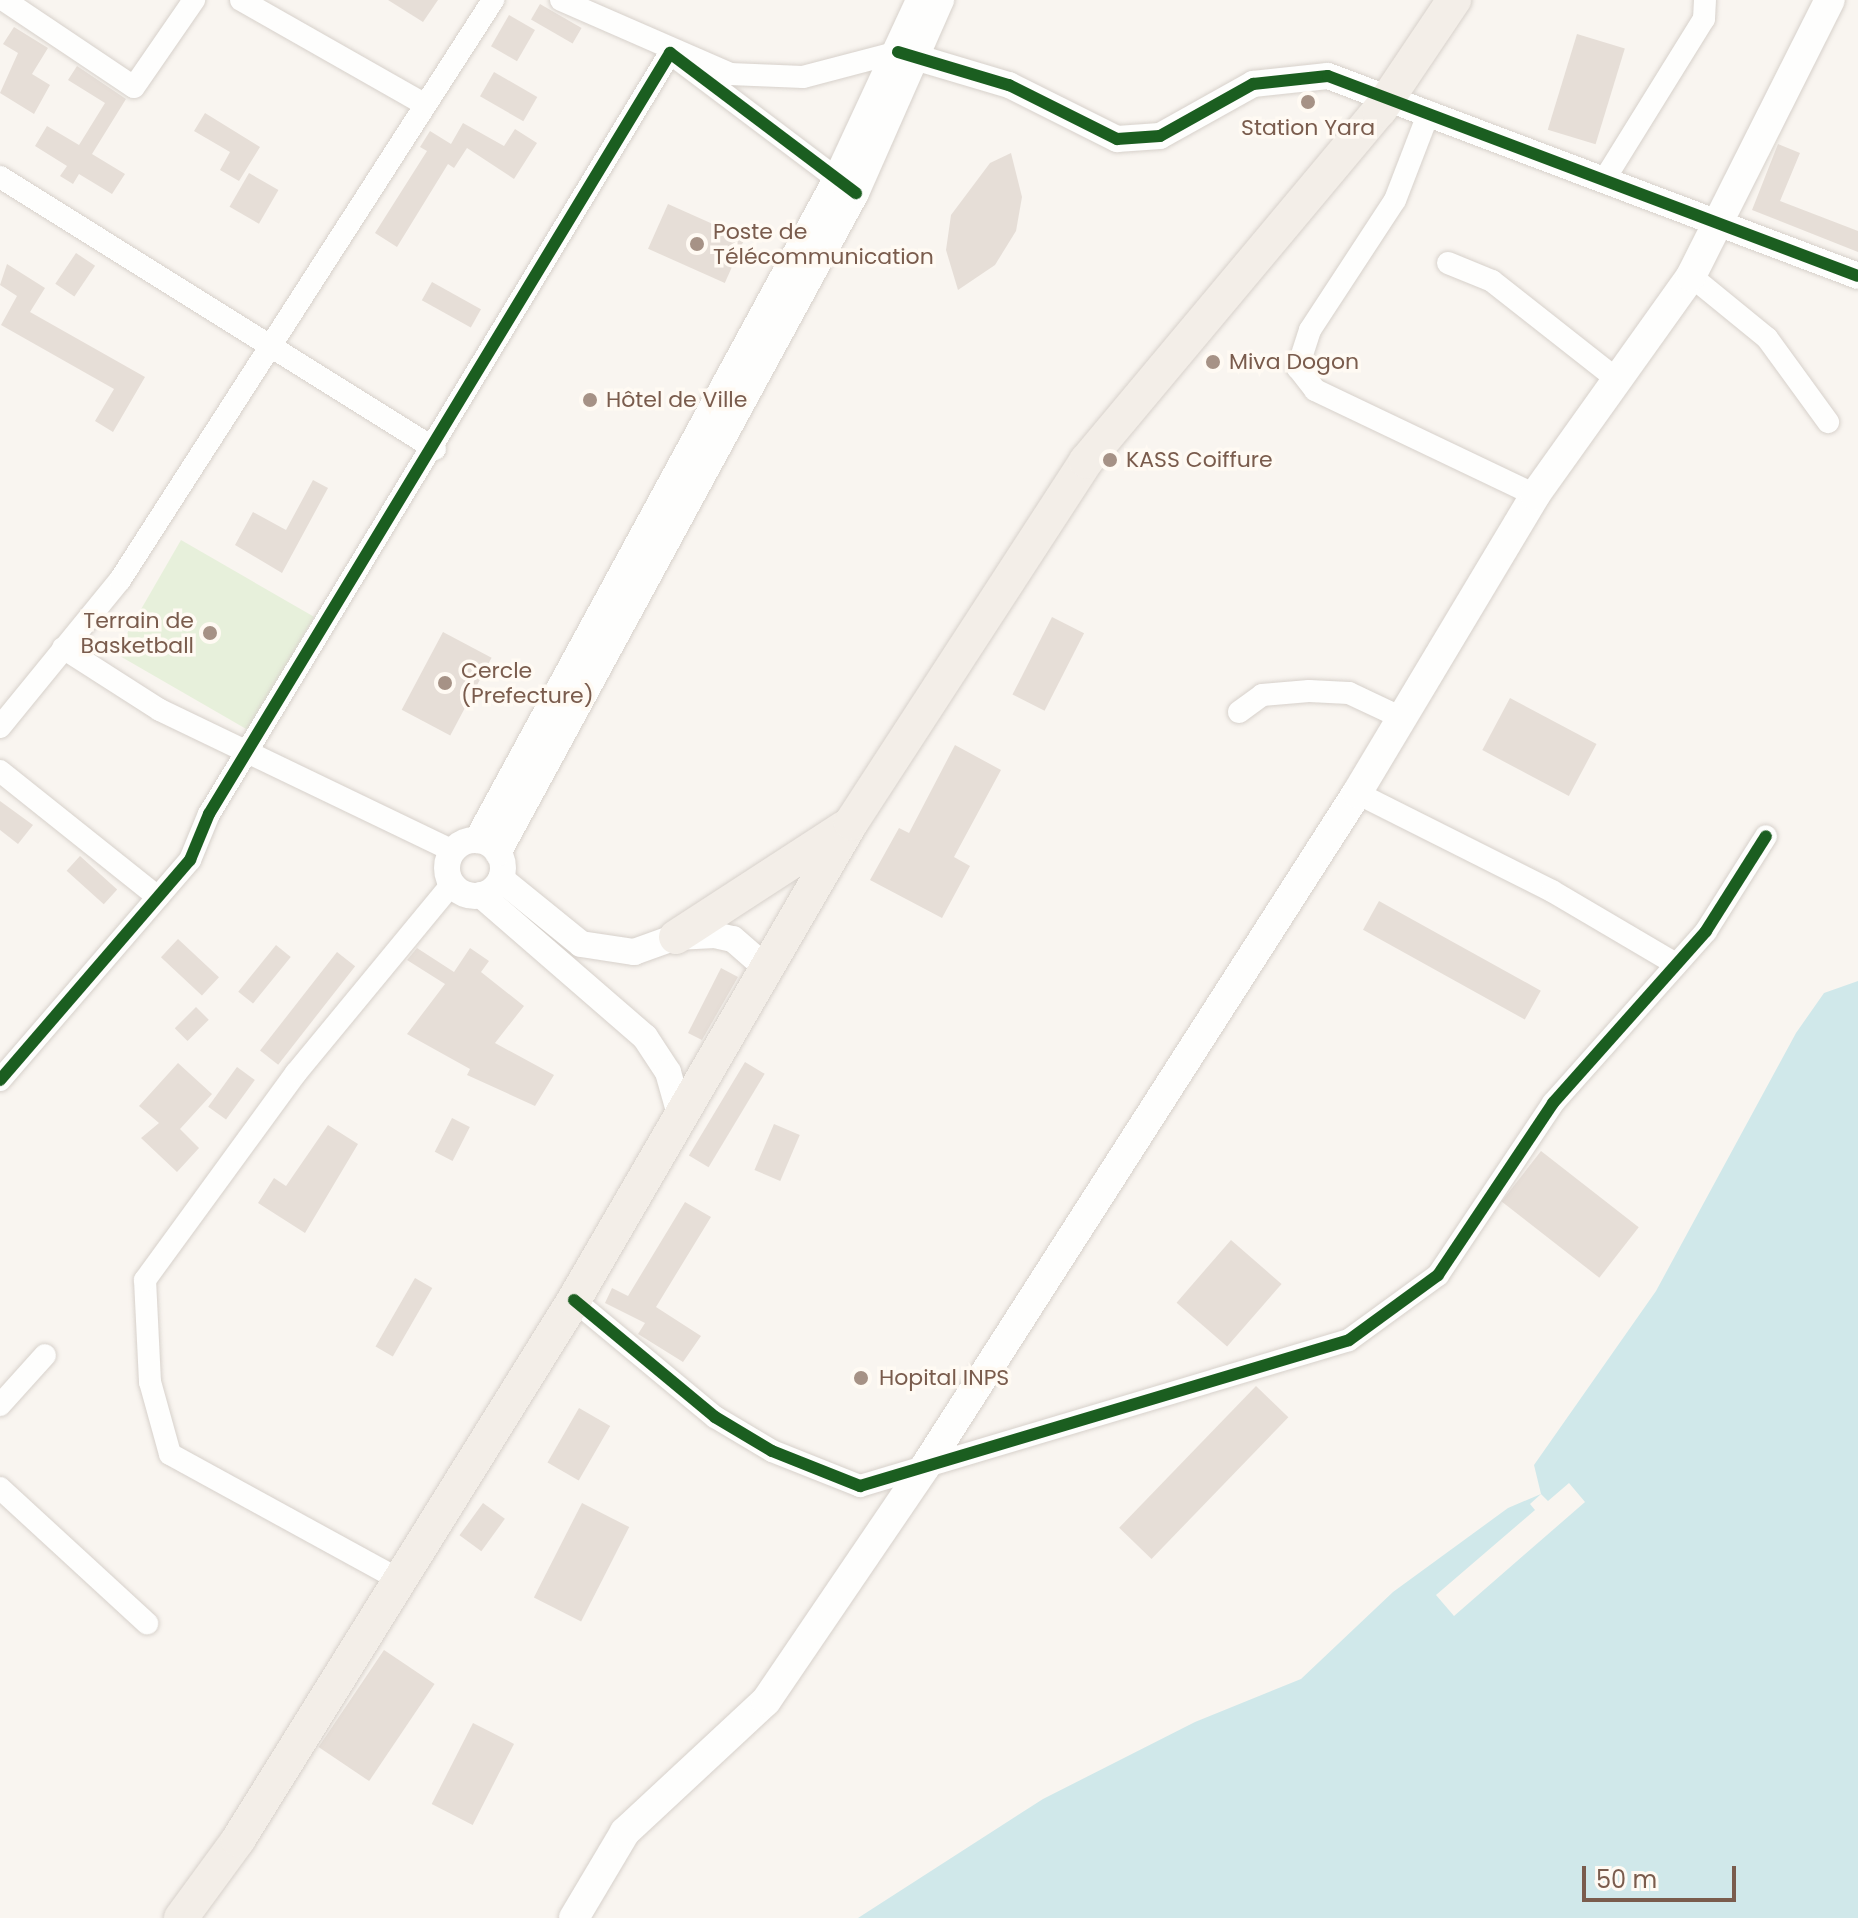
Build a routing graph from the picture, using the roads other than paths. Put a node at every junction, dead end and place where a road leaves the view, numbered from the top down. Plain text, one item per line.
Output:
1 (4, 0) edge
2 (194, 0) edge
3 (241, 0) edge
4 (493, 0) edge
5 (561, 0) edge
6 (919, 0) edge
7 (941, 0) edge
8 (1454, 0) edge
9 (1705, 0) edge
10 (1830, 0) edge
11 (670, 53) junction
12 (908, 55) junction
13 (1390, 96) junction
14 (422, 103) junction
15 (1429, 112) junction
16 (0, 177) edge
17 (1604, 180) junction
18 (846, 186) junction
19 (1720, 226) junction
20 (1448, 263) dead end
21 (1691, 276) junction
22 (1858, 276) edge
23 (792, 287) junction
24 (273, 342) junction
25 (1614, 377) junction
26 (1828, 422) dead end
27 (435, 449) junction
28 (1535, 495) junction
29 (659, 506) junction
30 (686, 518) junction
31 (63, 648) junction
32 (567, 675) junction
33 (591, 687) junction
34 (1239, 712) dead end
35 (1400, 717) junction
36 (0, 727) edge
37 (246, 754) junction
38 (0, 771) edge
39 (1357, 793) junction
40 (851, 823) junction
41 (1766, 836) dead end
42 (488, 846) junction
43 (453, 851) junction
44 (452, 884) junction
45 (491, 887) junction
46 (158, 897) junction
47 (676, 937) junction
48 (1676, 964) junction
49 (765, 967) junction
50 (0, 1080) edge
51 (681, 1118) junction
52 (574, 1300) junction
53 (45, 1355) dead end
54 (0, 1405) edge
55 (925, 1467) junction
56 (0, 1488) edge
57 (400, 1580) junction
58 (147, 1623) dead end
59 (181, 1918) edge
60 (574, 1918) edge

1 - 2 street
3 - 14 street
4 - 14 street
5 - 11 street
6 - 12 street
7 - 12 street
8 - 13 main road
9 - 17 street
10 - 19 main road
11 - 12 street
11 - 18 street
11 - 27 street
12 - 13 street
12 - 18 street
13 - 15 street
13 - 40 main road
14 - 24 street
15 - 17 street
15 - 28 street
16 - 24 street
17 - 19 street
18 - 23 street
19 - 21 main road
19 - 22 street
20 - 25 street
21 - 25 main road
21 - 26 street
23 - 29 street
23 - 30 street
24 - 27 street
24 - 31 street
25 - 28 main road
27 - 37 street
28 - 35 main road
29 - 30 street
29 - 32 street
30 - 33 street
31 - 36 street
31 - 37 street
32 - 33 street
32 - 42 street
33 - 42 street
34 - 35 street
35 - 39 main road
37 - 43 street
37 - 46 street
38 - 46 street
39 - 48 street
39 - 55 main road
40 - 47 main road
40 - 49 main road
41 - 48 street
42 - 43 street
42 - 45 street
43 - 44 street
44 - 45 street
44 - 57 street
45 - 47 street
45 - 51 street
46 - 50 street
47 - 49 street
48 - 55 street
49 - 51 main road
51 - 52 main road
52 - 55 street
52 - 57 main road
53 - 54 street
55 - 60 main road
56 - 58 street
57 - 59 main road

